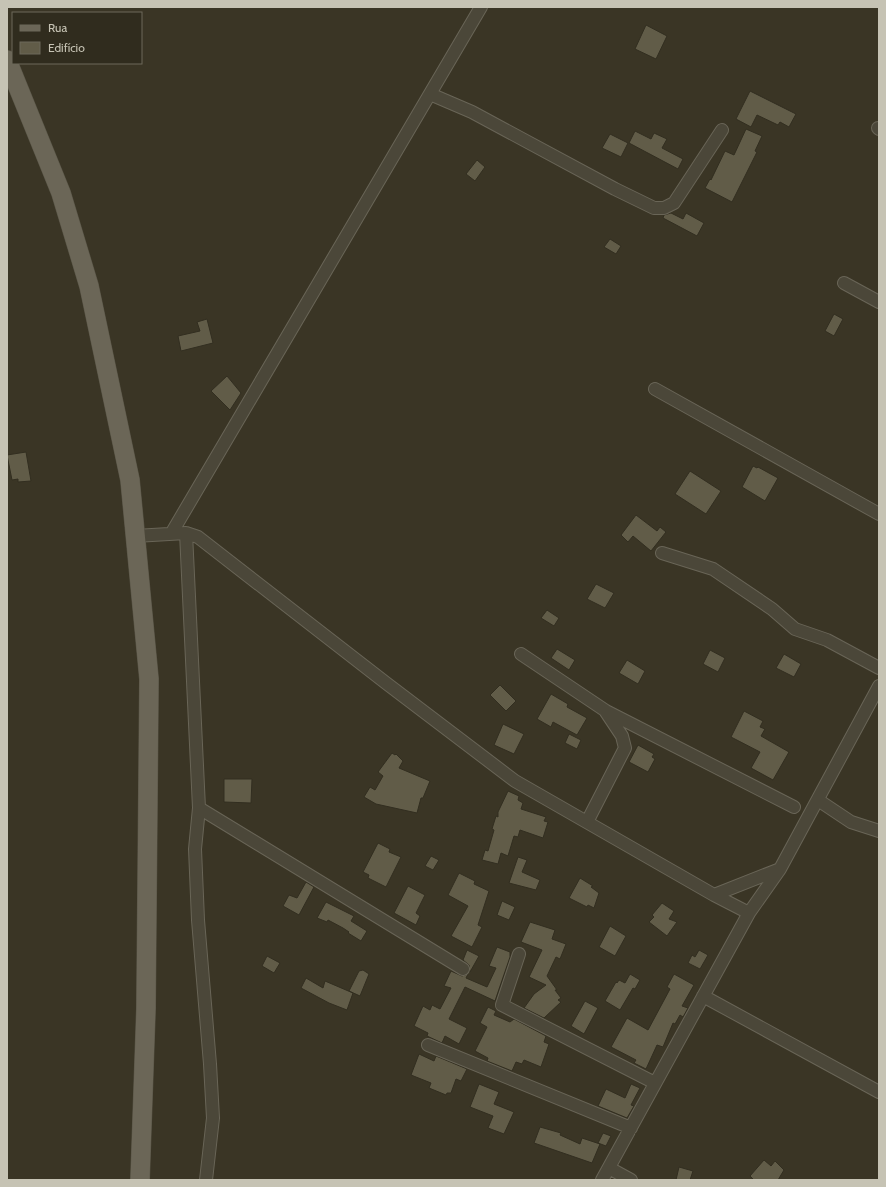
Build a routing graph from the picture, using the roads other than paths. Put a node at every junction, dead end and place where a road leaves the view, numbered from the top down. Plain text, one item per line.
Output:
1 (481, 7) edge
2 (7, 60) edge
3 (430, 94) junction
4 (722, 130) dead end
5 (844, 283) dead end
6 (879, 302) edge
7 (655, 389) dead end
8 (879, 514) edge
9 (186, 533) junction
10 (171, 534) junction
11 (136, 536) junction
12 (662, 553) dead end
13 (521, 654) dead end
14 (879, 668) edge
15 (879, 686) edge
16 (606, 711) junction
17 (818, 800) junction
18 (794, 807) dead end
19 (199, 808) junction
20 (587, 822) junction
21 (879, 831) edge
22 (780, 869) junction
23 (714, 895) junction
24 (749, 913) junction
25 (519, 954) dead end
26 (463, 969) dead end
27 (703, 996) junction
28 (428, 1045) dead end
29 (656, 1083) junction
30 (879, 1092) edge
31 (631, 1128) junction
32 (609, 1168) junction
33 (210, 1179) edge
34 (140, 1180) edge
35 (602, 1180) edge
36 (631, 1180) edge

1 - 3 street
2 - 11 main road
3 - 4 street
3 - 10 street
5 - 6 street
7 - 8 street
9 - 10 street
9 - 19 street
9 - 20 street
10 - 11 street
11 - 34 main road
12 - 14 street
13 - 16 street
15 - 17 street
16 - 18 street
16 - 20 street
17 - 21 street
17 - 22 street
19 - 26 street
19 - 33 street
20 - 23 street
22 - 23 street
22 - 24 street
23 - 24 street
24 - 27 street
25 - 29 street
27 - 29 street
27 - 30 street
28 - 31 street
29 - 31 street
31 - 32 street
32 - 35 street
32 - 36 street

